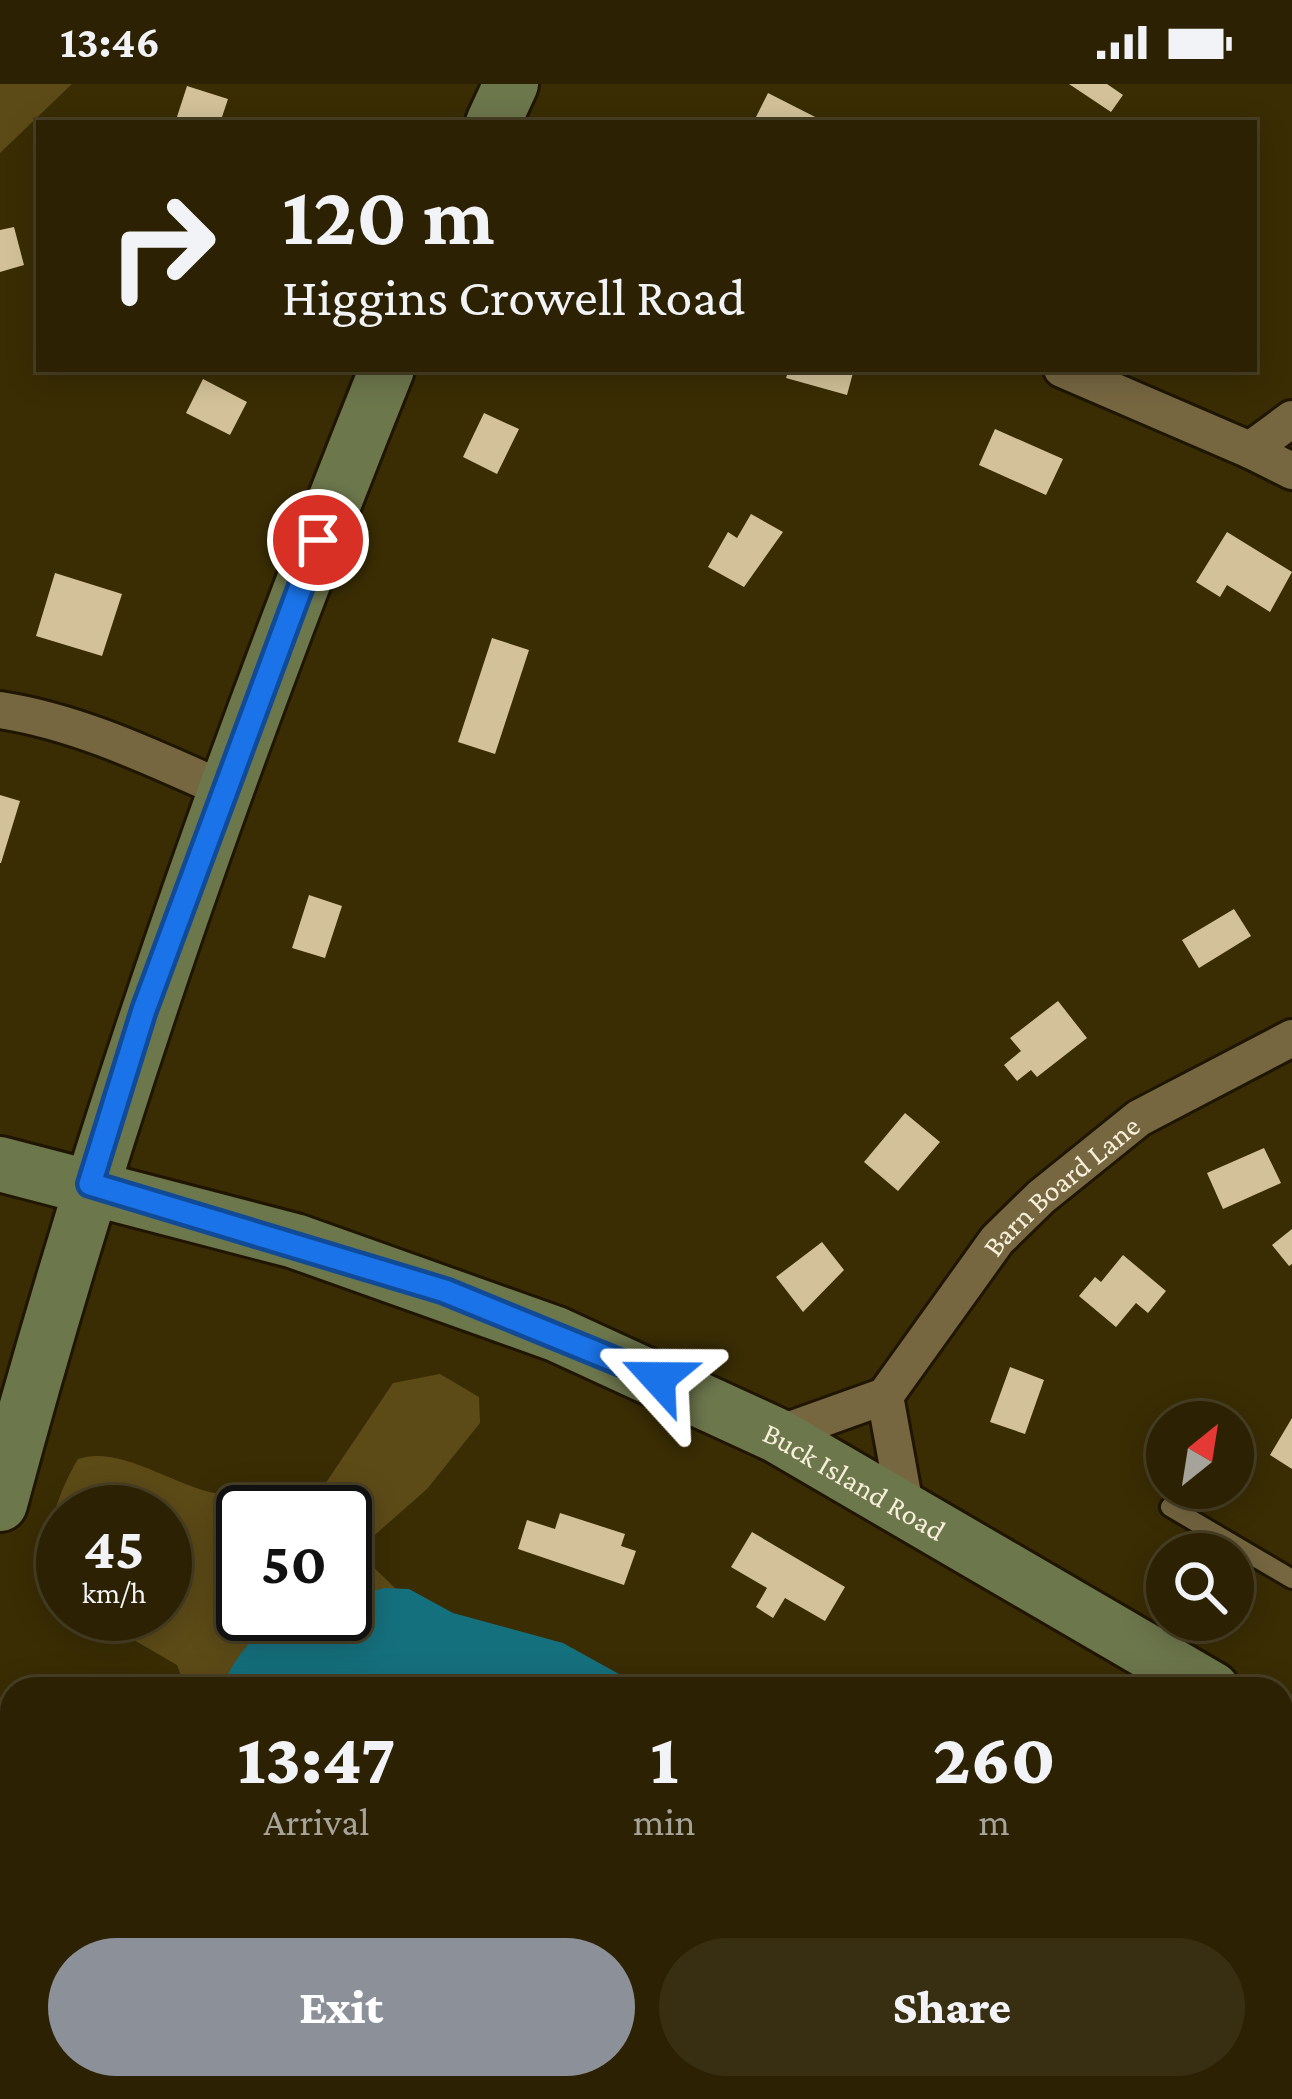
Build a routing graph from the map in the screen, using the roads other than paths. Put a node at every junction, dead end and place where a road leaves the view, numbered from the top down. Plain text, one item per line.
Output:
1 (386, 372) edge
2 (1069, 372) edge
3 (1292, 419) edge
4 (1250, 450) junction
5 (1292, 471) edge
6 (0, 710) edge
7 (223, 789) junction
8 (1292, 1038) edge
9 (0, 1164) edge
10 (90, 1184) junction
11 (885, 1396) junction
12 (776, 1435) junction
13 (0, 1504) edge
14 (1173, 1509) edge
15 (906, 1511) junction
16 (1292, 1579) edge
17 (1191, 1677) edge

1 - 7 main road
2 - 4 street
3 - 4 street
4 - 5 street
6 - 7 street
7 - 10 main road
8 - 11 street, Barn Board Lane
9 - 10 main road, Buck Island Road
10 - 12 main road, Buck Island Road
10 - 13 main road
11 - 12 street
11 - 15 street
12 - 15 main road, Buck Island Road
14 - 16 lane
15 - 17 main road, Buck Island Road

